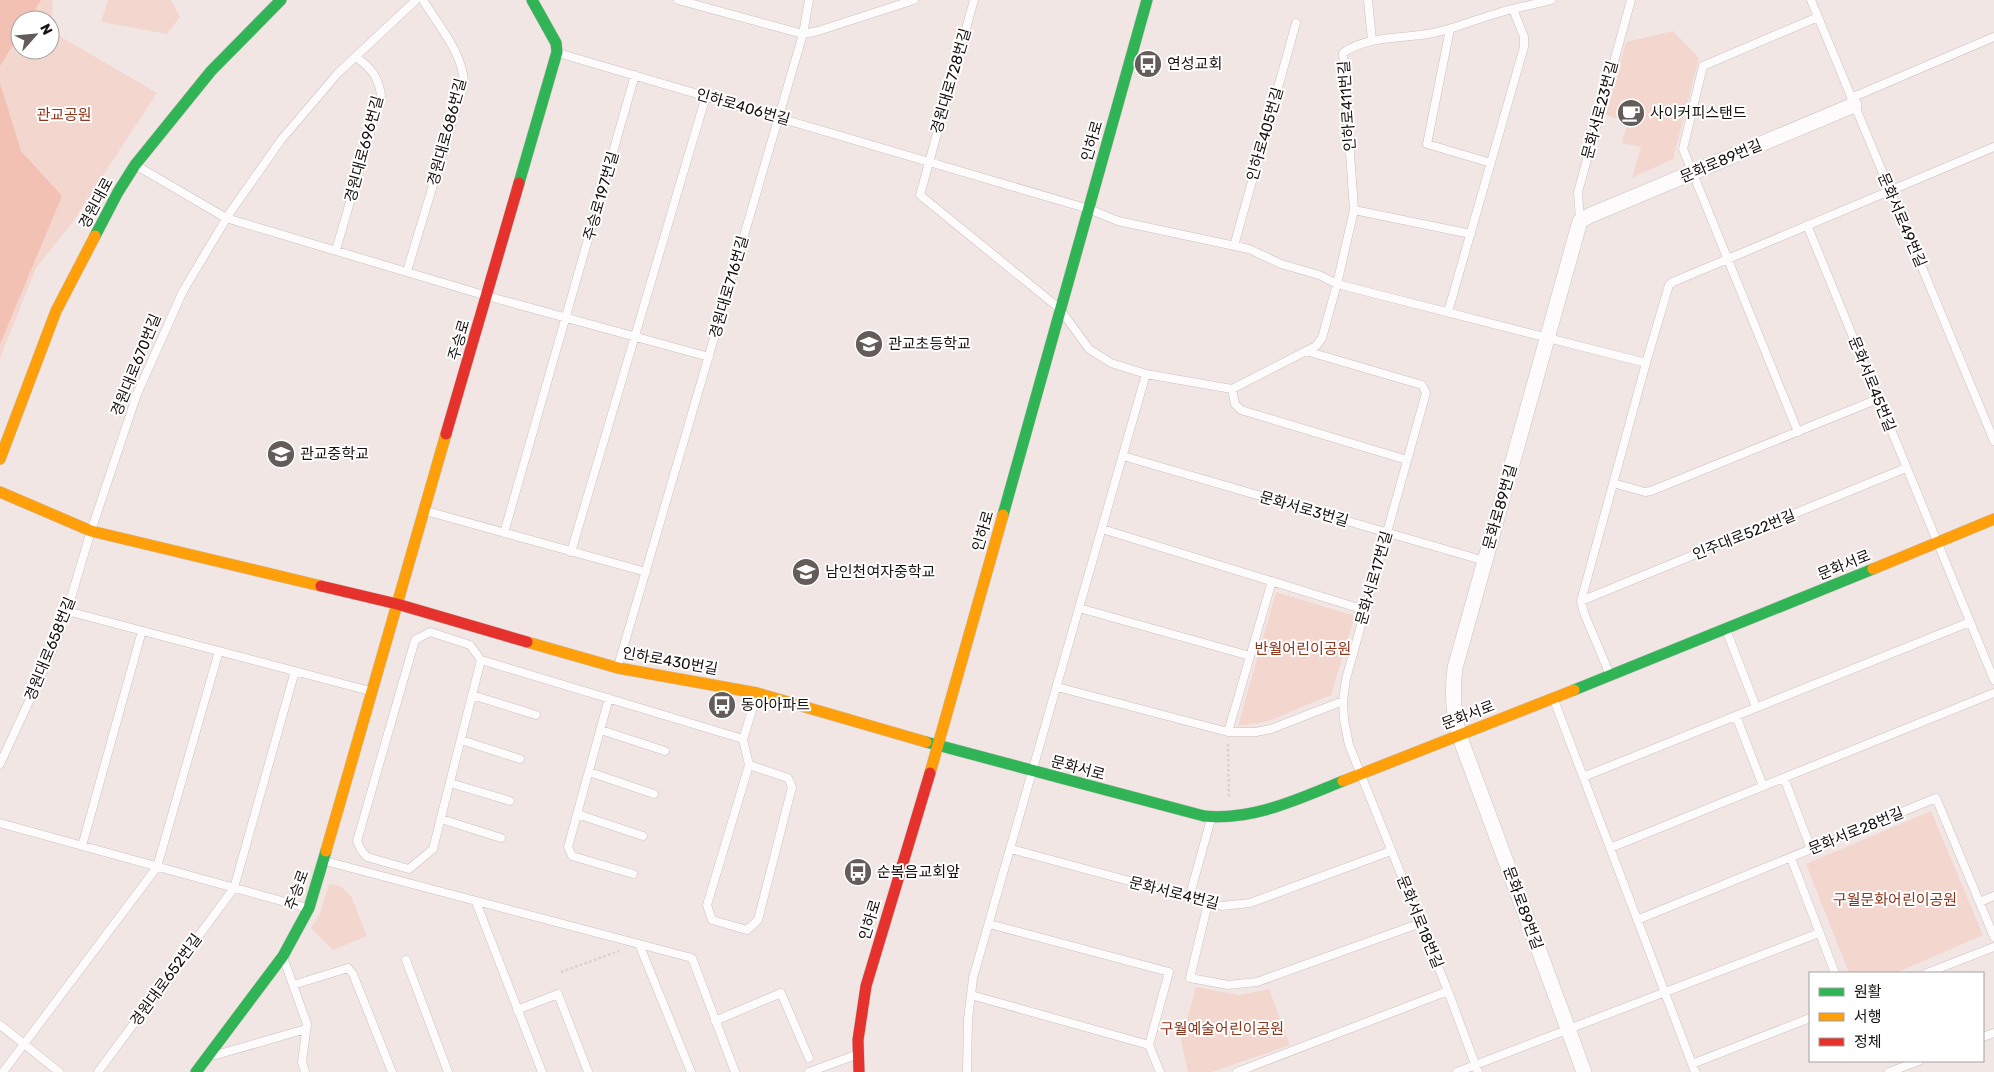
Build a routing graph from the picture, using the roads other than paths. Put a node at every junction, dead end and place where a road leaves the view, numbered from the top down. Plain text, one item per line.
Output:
1 (281, 0) edge
2 (416, 0) edge
3 (423, 0) edge
4 (532, 0) edge
5 (678, 0) edge
6 (809, 0) edge
7 (914, 0) edge
8 (974, 0) edge
9 (1147, 0) edge
10 (1368, 0) edge
11 (1551, 0) edge
12 (1631, 0) edge
13 (1810, 0) edge
14 (708, 4) edge
15 (1513, 9) junction
16 (1818, 17) junction
17 (1296, 23) dead end
18 (1450, 29) junction
19 (803, 34) junction
20 (1994, 37) edge
21 (1372, 41) junction
22 (557, 52) junction
23 (356, 56) junction
24 (635, 75) junction
25 (706, 96) junction
26 (1853, 101) junction
27 (778, 118) junction
28 (1994, 147) edge
29 (929, 162) junction
30 (1491, 163) junction
31 (135, 166) junction
32 (1693, 172) junction
33 (1890, 190) junction
34 (1089, 209) junction
35 (1354, 210) junction
36 (226, 218) junction
37 (1580, 221) junction
38 (1807, 225) junction
39 (1471, 234) junction
40 (1234, 246) junction
41 (336, 250) junction
42 (1728, 259) junction
43 (406, 271) junction
44 (1337, 284) junction
45 (487, 296) junction
46 (1060, 309) junction
47 (1448, 312) junction
48 (566, 318) junction
49 (635, 337) junction
50 (1547, 338) junction
51 (1306, 351) junction
52 (708, 357) junction
53 (1646, 363) junction
54 (1146, 374) junction
55 (1232, 389) junction
56 (1878, 399) junction
57 (1798, 432) junction
58 (1994, 441) edge
59 (1123, 456) junction
60 (0, 459) edge
61 (1407, 460) junction
62 (1906, 468) junction
63 (1613, 483) junction
64 (0, 492) edge
65 (425, 511) junction
66 (1994, 519) edge
67 (1102, 529) junction
68 (91, 531) junction
69 (1386, 532) junction
70 (504, 533) junction
71 (1937, 543) junction
72 (571, 552) junction
73 (1485, 561) junction
74 (646, 572) junction
75 (1272, 581) junction
76 (1581, 601) junction
77 (397, 604) junction
78 (1079, 608) junction
79 (1365, 610) junction
80 (67, 611) junction
81 (1970, 622) junction
82 (1726, 630) junction
83 (142, 631) junction
84 (219, 651) junction
85 (1250, 656) junction
86 (481, 660) junction
87 (618, 668) junction
88 (295, 671) junction
89 (1610, 676) junction
90 (1994, 680) edge
91 (1057, 687) junction
92 (372, 691) junction
93 (757, 693) junction
94 (1994, 693) edge
95 (472, 695) junction
96 (609, 698) junction
97 (1553, 698) junction
98 (1343, 701) junction
99 (1756, 707) junction
100 (536, 715) dead end
101 (1736, 716) junction
102 (601, 730) junction
103 (1228, 732) junction
104 (1459, 735) junction
105 (743, 739) junction
106 (461, 740) junction
107 (938, 746) junction
108 (665, 751) dead end
109 (520, 759) dead end
110 (0, 764) edge
111 (749, 765) junction
112 (1033, 771) junction
113 (589, 772) junction
114 (1359, 773) junction
115 (1583, 777) junction
116 (1784, 778) junction
117 (450, 783) junction
118 (1763, 786) junction
119 (654, 794) dead end
120 (510, 801) dead end
121 (577, 814) junction
122 (1211, 818) junction
123 (441, 819) junction
124 (0, 823) edge
125 (643, 836) dead end
126 (501, 838) dead end
127 (82, 846) junction
128 (1610, 848) junction
129 (1011, 849) junction
130 (1811, 849) junction
131 (1391, 851) junction
132 (1791, 858) junction
133 (323, 860) junction
134 (157, 867) junction
135 (633, 874) dead end
136 (234, 888) junction
137 (1994, 896) edge
138 (1189, 898) junction
139 (476, 902) junction
140 (1980, 902) junction
141 (1208, 903) junction
142 (309, 908) junction
143 (1638, 920) junction
144 (1421, 923) junction
145 (989, 924) junction
146 (1820, 932) junction
147 (1994, 937) edge
148 (639, 944) junction
149 (1994, 947) edge
150 (283, 956) junction
151 (406, 960) dead end
152 (1835, 972) edge
153 (1930, 972) edge
154 (293, 985) junction
155 (1448, 992) junction
156 (1665, 992) junction
157 (971, 995) junction
158 (517, 1010) junction
159 (1809, 1018) edge
160 (715, 1021) junction
161 (0, 1025) edge
162 (306, 1029) junction
163 (1568, 1029) junction
164 (23, 1045) junction
165 (1149, 1045) junction
166 (858, 1054) junction
167 (809, 1058) dead end
168 (208, 1061) junction
169 (1916, 1062) edge
170 (1692, 1064) junction
171 (1477, 1069) edge
172 (1892, 1071) edge
173 (3, 1072) edge
174 (59, 1072) edge
175 (98, 1072) edge
176 (196, 1072) edge
177 (305, 1072) edge
178 (392, 1072) edge
179 (448, 1072) edge
180 (542, 1072) edge
181 (588, 1072) edge
182 (691, 1072) edge
183 (735, 1072) edge
184 (809, 1072) edge
185 (859, 1072) edge
186 (967, 1072) edge
187 (1160, 1072) edge
188 (1236, 1072) edge
189 (1457, 1072) edge
190 (1584, 1072) edge
191 (1695, 1072) edge

1 - 31 street, 경원대로
2 - 23 lane
3 - 43 lane, 경원대로686번길
4 - 22 street
5 - 14 lane
6 - 19 lane, 경원대로716번길
7 - 19 lane
8 - 29 lane, 경원대로728번길
9 - 34 street, 인하로
10 - 21 lane
11 - 15 lane, 인하로411번길
12 - 37 lane, 문화서로23번길
13 - 16 lane, 문화서로49번길
14 - 19 lane
15 - 18 lane, 인하로411번길
15 - 30 lane
16 - 26 lane, 문화서로49번길
16 - 32 lane
17 - 40 lane, 인하로405번길
18 - 21 lane, 인하로411번길
18 - 30 lane
19 - 27 lane, 경원대로716번길
20 - 26 lane
21 - 35 lane, 인하로411번길
22 - 24 lane, 인하로406번길
22 - 45 street, 주승로
23 - 36 lane
23 - 41 lane, 경원대로696번길
24 - 25 lane, 인하로406번길
24 - 48 lane, 주승로197번길
25 - 27 lane, 인하로406번길
25 - 49 lane
26 - 32 street, 문화로89번길
26 - 33 lane, 문화서로49번길
27 - 29 lane, 인하로406번길
27 - 52 lane, 경원대로716번길
28 - 33 lane
29 - 34 lane, 인하로406번길
29 - 46 lane
30 - 39 lane
31 - 36 lane
31 - 60 street, 경원대로
32 - 37 street, 문화로89번길
32 - 42 lane
33 - 38 lane
33 - 58 lane, 문화서로49번길
34 - 40 lane
34 - 46 street, 인하로
35 - 39 lane
35 - 44 lane, 인하로411번길
36 - 41 lane
36 - 68 lane, 경원대로670번길
37 - 50 street, 문화로89번길
38 - 42 lane
38 - 56 lane, 문화서로45번길
39 - 47 lane
40 - 44 lane
41 - 43 lane
42 - 53 lane
42 - 57 lane
43 - 45 lane
44 - 47 lane
44 - 51 lane, 인하로411번길
45 - 48 lane
45 - 65 street, 주승로
46 - 54 lane
46 - 107 street, 인하로
47 - 50 lane
48 - 49 lane
48 - 70 lane, 주승로197번길
49 - 52 lane
49 - 72 lane
50 - 53 lane
50 - 73 street, 문화로89번길
51 - 55 lane, 인하로411번길
51 - 61 lane, 문화서로17번길
52 - 74 lane, 경원대로716번길
53 - 63 lane
54 - 55 lane
54 - 59 lane
55 - 61 lane
56 - 57 lane
56 - 62 lane, 문화서로45번길
57 - 63 lane
59 - 67 lane
59 - 69 lane, 문화서로3번길
61 - 69 lane, 문화서로17번길
62 - 71 lane, 문화서로45번길
62 - 76 lane, 인주대로522번길
63 - 76 lane
64 - 68 street
65 - 70 lane
65 - 77 street, 주승로
66 - 71 street, 문화서로
67 - 75 lane
67 - 78 lane
68 - 77 street
68 - 80 lane, 경원대로658번길
69 - 73 lane, 문화서로3번길
69 - 79 lane, 문화서로17번길
70 - 72 lane
71 - 81 lane, 문화서로45번길
71 - 82 street, 문화서로
72 - 74 lane
73 - 104 street, 문화로89번길
74 - 87 lane, 경원대로716번길
75 - 79 lane
75 - 85 lane
76 - 89 lane
77 - 87 street, 인하로430번길
77 - 92 street, 주승로
78 - 85 lane
78 - 91 lane
79 - 98 lane, 문화서로17번길
80 - 83 lane
80 - 110 lane, 경원대로658번길
81 - 90 lane, 문화서로45번길
81 - 99 lane
82 - 89 street, 문화서로
82 - 99 lane
83 - 84 lane
83 - 127 lane
84 - 88 lane
84 - 134 lane
85 - 103 lane
86 - 95 lane
86 - 96 lane
86 - 123 lane
87 - 93 street, 인하로430번길
88 - 92 lane
88 - 136 lane
89 - 97 street, 문화서로
91 - 103 lane
91 - 112 lane
92 - 133 street, 주승로
93 - 105 lane
93 - 107 street, 인하로430번길
94 - 116 lane
95 - 100 lane
95 - 106 lane
96 - 102 lane
96 - 105 lane
97 - 104 street, 문화서로
97 - 115 lane
98 - 103 lane
98 - 114 lane, 문화서로17번길
99 - 101 lane
101 - 115 lane
101 - 118 lane
102 - 108 lane
102 - 113 lane
104 - 114 street, 문화서로
104 - 163 street, 문화로89번길
105 - 111 lane
106 - 109 lane
106 - 117 lane
107 - 112 street, 문화서로
107 - 166 street, 인하로
111 - 111 lane
112 - 122 street, 문화서로
112 - 129 lane
113 - 119 lane
113 - 121 lane
114 - 122 street, 문화서로
114 - 131 lane, 문화서로18번길
115 - 128 lane
116 - 118 lane
116 - 130 lane
117 - 120 lane
117 - 123 lane
118 - 128 lane
121 - 125 lane
121 - 135 lane
122 - 138 lane
123 - 126 lane
124 - 127 lane
127 - 134 lane
128 - 143 lane
129 - 138 lane, 문화서로4번길
129 - 145 lane
130 - 132 lane, 문화서로28번길
130 - 140 lane, 문화서로28번길
131 - 141 lane, 문화서로4번길
131 - 144 lane, 문화서로18번길
132 - 143 lane, 문화서로28번길
132 - 146 lane
133 - 139 lane
133 - 142 street, 주승로
134 - 136 lane
134 - 164 lane
136 - 142 lane
136 - 175 lane, 경원대로652번길
137 - 140 lane
138 - 141 lane, 문화서로4번길
139 - 148 lane
139 - 158 lane
140 - 147 lane, 문화서로28번길
141 - 144 lane
142 - 150 street, 주승로
143 - 156 lane
144 - 155 lane, 문화서로18번길
145 - 157 lane
145 - 165 lane
146 - 152 lane
146 - 156 lane
148 - 160 lane
148 - 182 lane
149 - 153 lane
150 - 154 lane
150 - 168 street, 주승로
151 - 179 lane
154 - 162 lane
154 - 178 lane
155 - 171 lane, 문화서로18번길
155 - 188 lane
156 - 163 lane
156 - 170 lane
157 - 165 lane
157 - 186 lane
158 - 180 lane
158 - 181 lane
159 - 170 lane
160 - 167 lane
160 - 183 lane
161 - 164 lane
162 - 168 lane
162 - 177 lane
163 - 171 lane
163 - 190 street, 문화로89번길
164 - 173 lane
164 - 174 lane
165 - 187 lane
166 - 184 lane
166 - 185 street, 인하로
168 - 176 street, 주승로
169 - 172 lane
170 - 191 lane
171 - 189 lane

